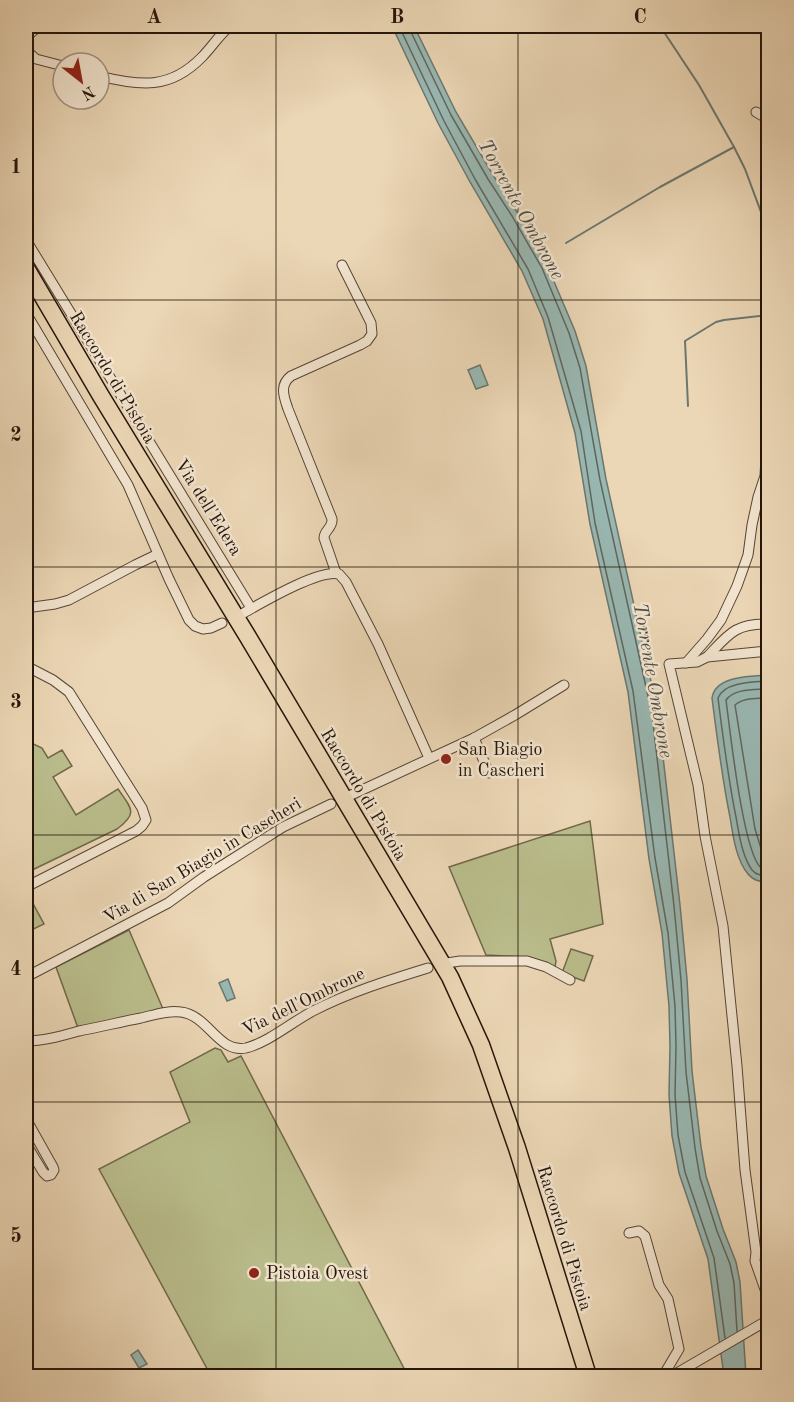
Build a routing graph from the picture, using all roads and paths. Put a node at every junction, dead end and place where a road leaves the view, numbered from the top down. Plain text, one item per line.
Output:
1 (39, 26) edge
2 (230, 26) edge
3 (26, 37) edge
4 (26, 50) edge
5 (51, 63) edge
6 (111, 78) edge
7 (756, 112) dead end
8 (768, 119) edge
9 (26, 240) edge
10 (342, 265) dead end
11 (26, 268) edge
12 (26, 286) edge
13 (26, 313) edge
14 (768, 419) edge
15 (158, 554) junction
16 (336, 573) junction
17 (26, 608) edge
18 (251, 608) junction
19 (240, 615) dead end
20 (222, 623) dead end
21 (768, 624) edge
22 (768, 651) edge
23 (707, 657) junction
24 (686, 663) junction
25 (26, 666) edge
26 (564, 685) dead end
27 (474, 738) junction
28 (429, 758) junction
29 (489, 773) dead end
30 (349, 796) dead end
31 (331, 804) dead end
32 (26, 887) edge
33 (447, 963) dead end
34 (428, 968) dead end
35 (26, 977) edge
36 (570, 980) dead end
37 (26, 1041) edge
38 (27, 1126) edge
39 (26, 1144) edge
40 (629, 1233) dead end
41 (768, 1298) edge
42 (768, 1320) edge
43 (578, 1377) edge
44 (588, 1377) edge
45 (663, 1377) edge
46 (672, 1377) edge

1 - 3 street
2 - 6 street
4 - 5 street
7 - 8 street
9 - 18 street, Via dell'Edera
10 - 16 street
11 - 44 highway, Raccordo di Pistoia
12 - 43 highway, Raccordo di Pistoia
13 - 15 street
14 - 24 street
15 - 17 street
15 - 20 street
16 - 18 street
16 - 28 street
18 - 19 street
21 - 23 street
22 - 23 street
23 - 24 street
24 - 41 street
25 - 32 street
26 - 27 street
27 - 28 street
27 - 29 street
28 - 30 street
31 - 35 street, Via di San Biagio in Cascheri
33 - 36 street
34 - 37 street, Via dell'Ombrone
38 - 39 street
40 - 45 street
42 - 46 street

